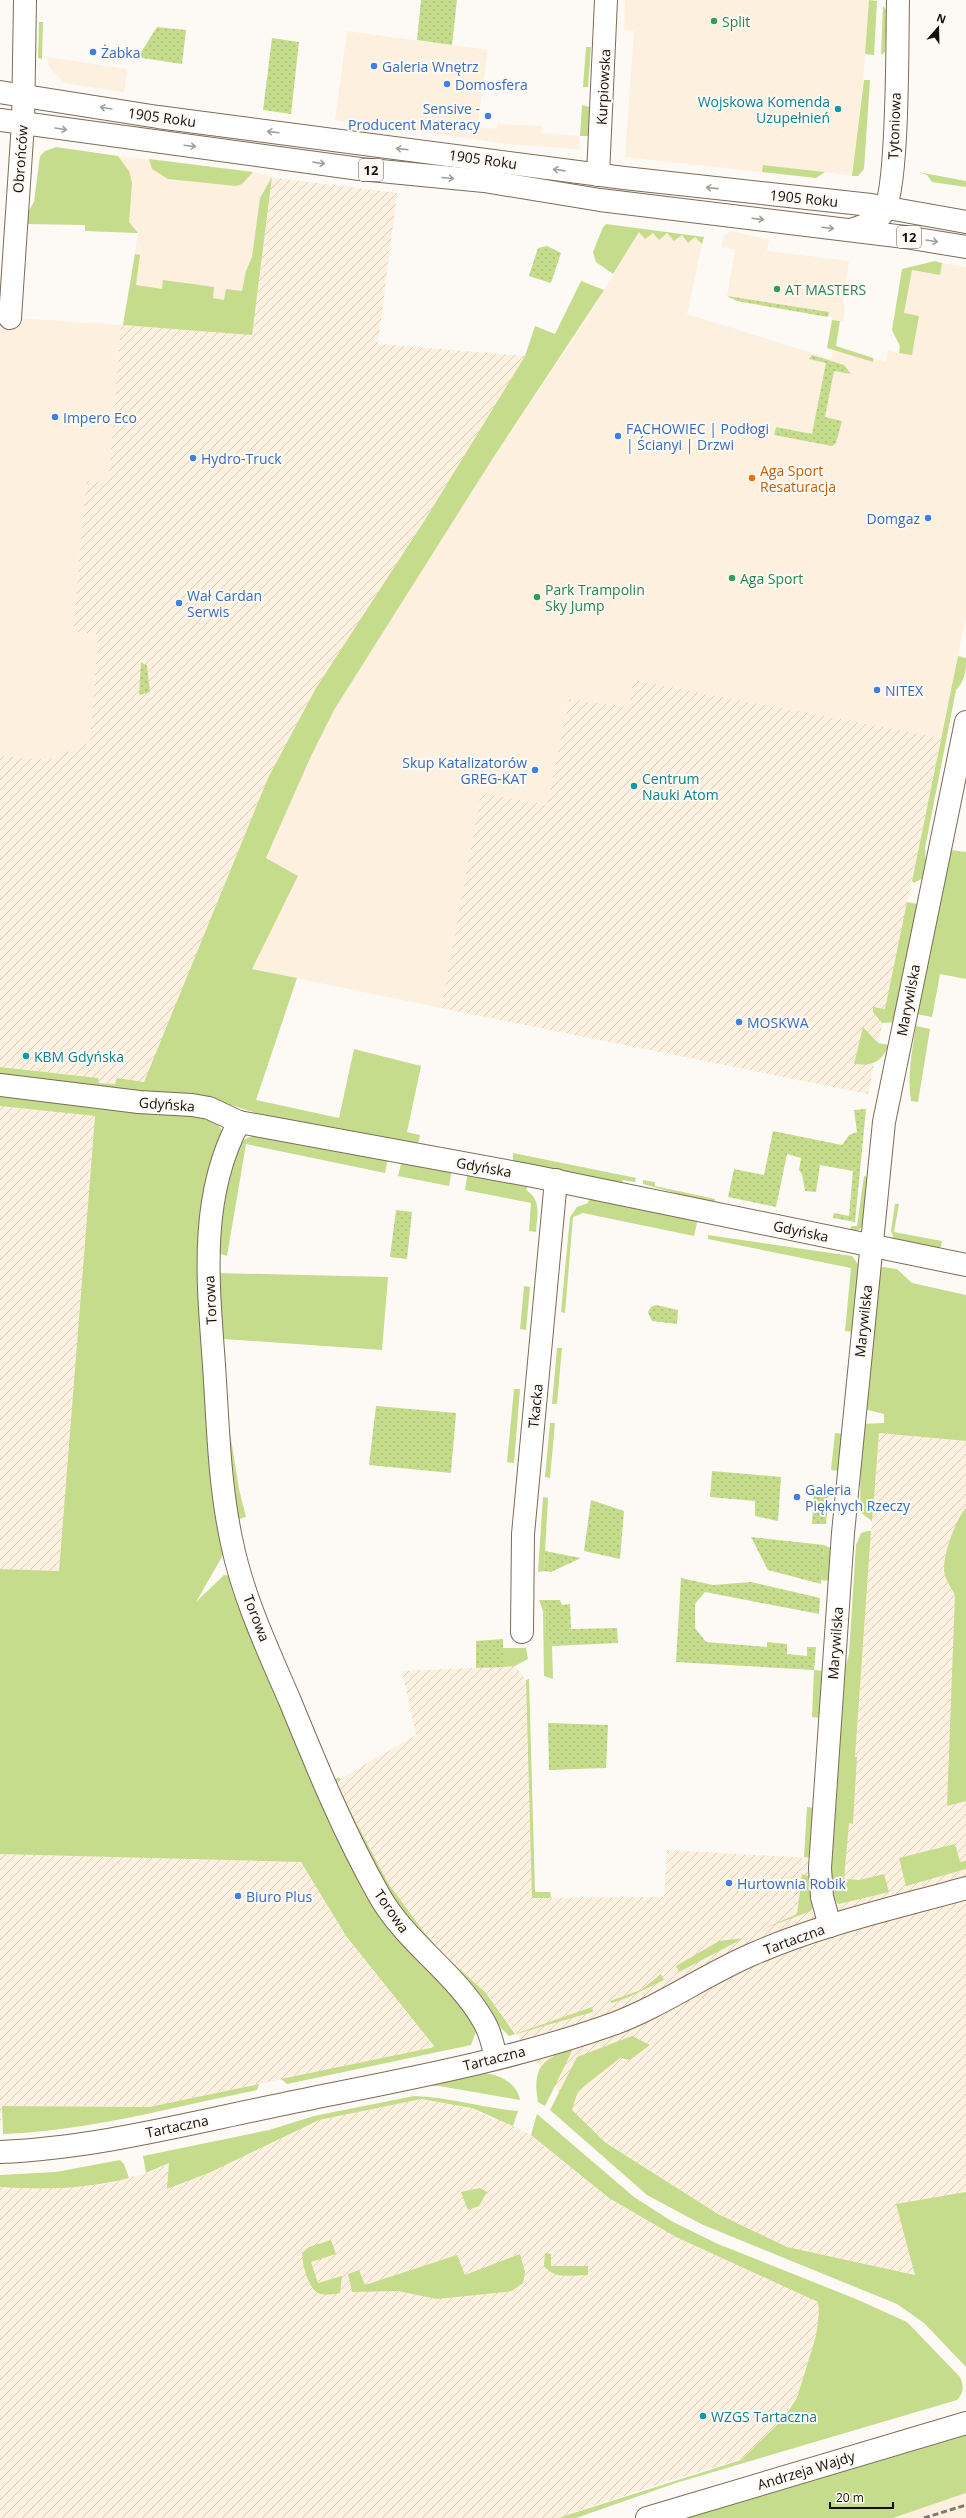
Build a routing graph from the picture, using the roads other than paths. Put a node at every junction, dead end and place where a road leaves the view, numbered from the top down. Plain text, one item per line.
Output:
1 (25, 0) edge
2 (606, 0) edge
3 (898, 0) edge
4 (0, 92) edge
5 (23, 95) junction
6 (0, 120) edge
7 (23, 123) junction
8 (598, 175) junction
9 (886, 207) junction
10 (966, 222) edge
11 (851, 230) junction
12 (966, 247) edge
13 (10, 318) dead end
14 (966, 722) edge
15 (0, 1085) edge
16 (239, 1122) junction
17 (556, 1180) junction
18 (871, 1245) junction
19 (966, 1265) edge
20 (522, 1632) dead end
21 (966, 1888) edge
22 (830, 1926) junction
23 (496, 2058) junction
24 (0, 2152) edge
25 (966, 2423) edge
26 (647, 2518) edge

1 - 5 street, Obrońców
2 - 8 street, Kurpiowska
3 - 9 street, Tytoniowa
4 - 5 street, 1905 Roku / 12
5 - 7 street, Obrońców
8 -> 5 street, 1905 Roku / 12
6 - 7 street, 1905 Roku / 12
7 -> 11 street, 1905 Roku / 12
7 - 13 street, Obrońców
9 -> 8 street, 1905 Roku / 12
9 - 10 street, 1905 Roku / 12
9 - 11 street, Tytoniowa
11 -> 12 street, 1905 Roku / 12
14 - 18 street, Marywilska
15 - 16 street, Gdyńska
16 - 17 street, Gdyńska
16 - 23 street, Torowa
17 - 18 street, Gdyńska
17 - 20 street, Tkacka
18 - 19 street, Gdyńska
18 - 22 street, Marywilska
21 - 22 street, Tartaczna
22 - 23 street, Tartaczna
23 - 24 street, Tartaczna
25 - 26 street, Andrzeja Wajdy

